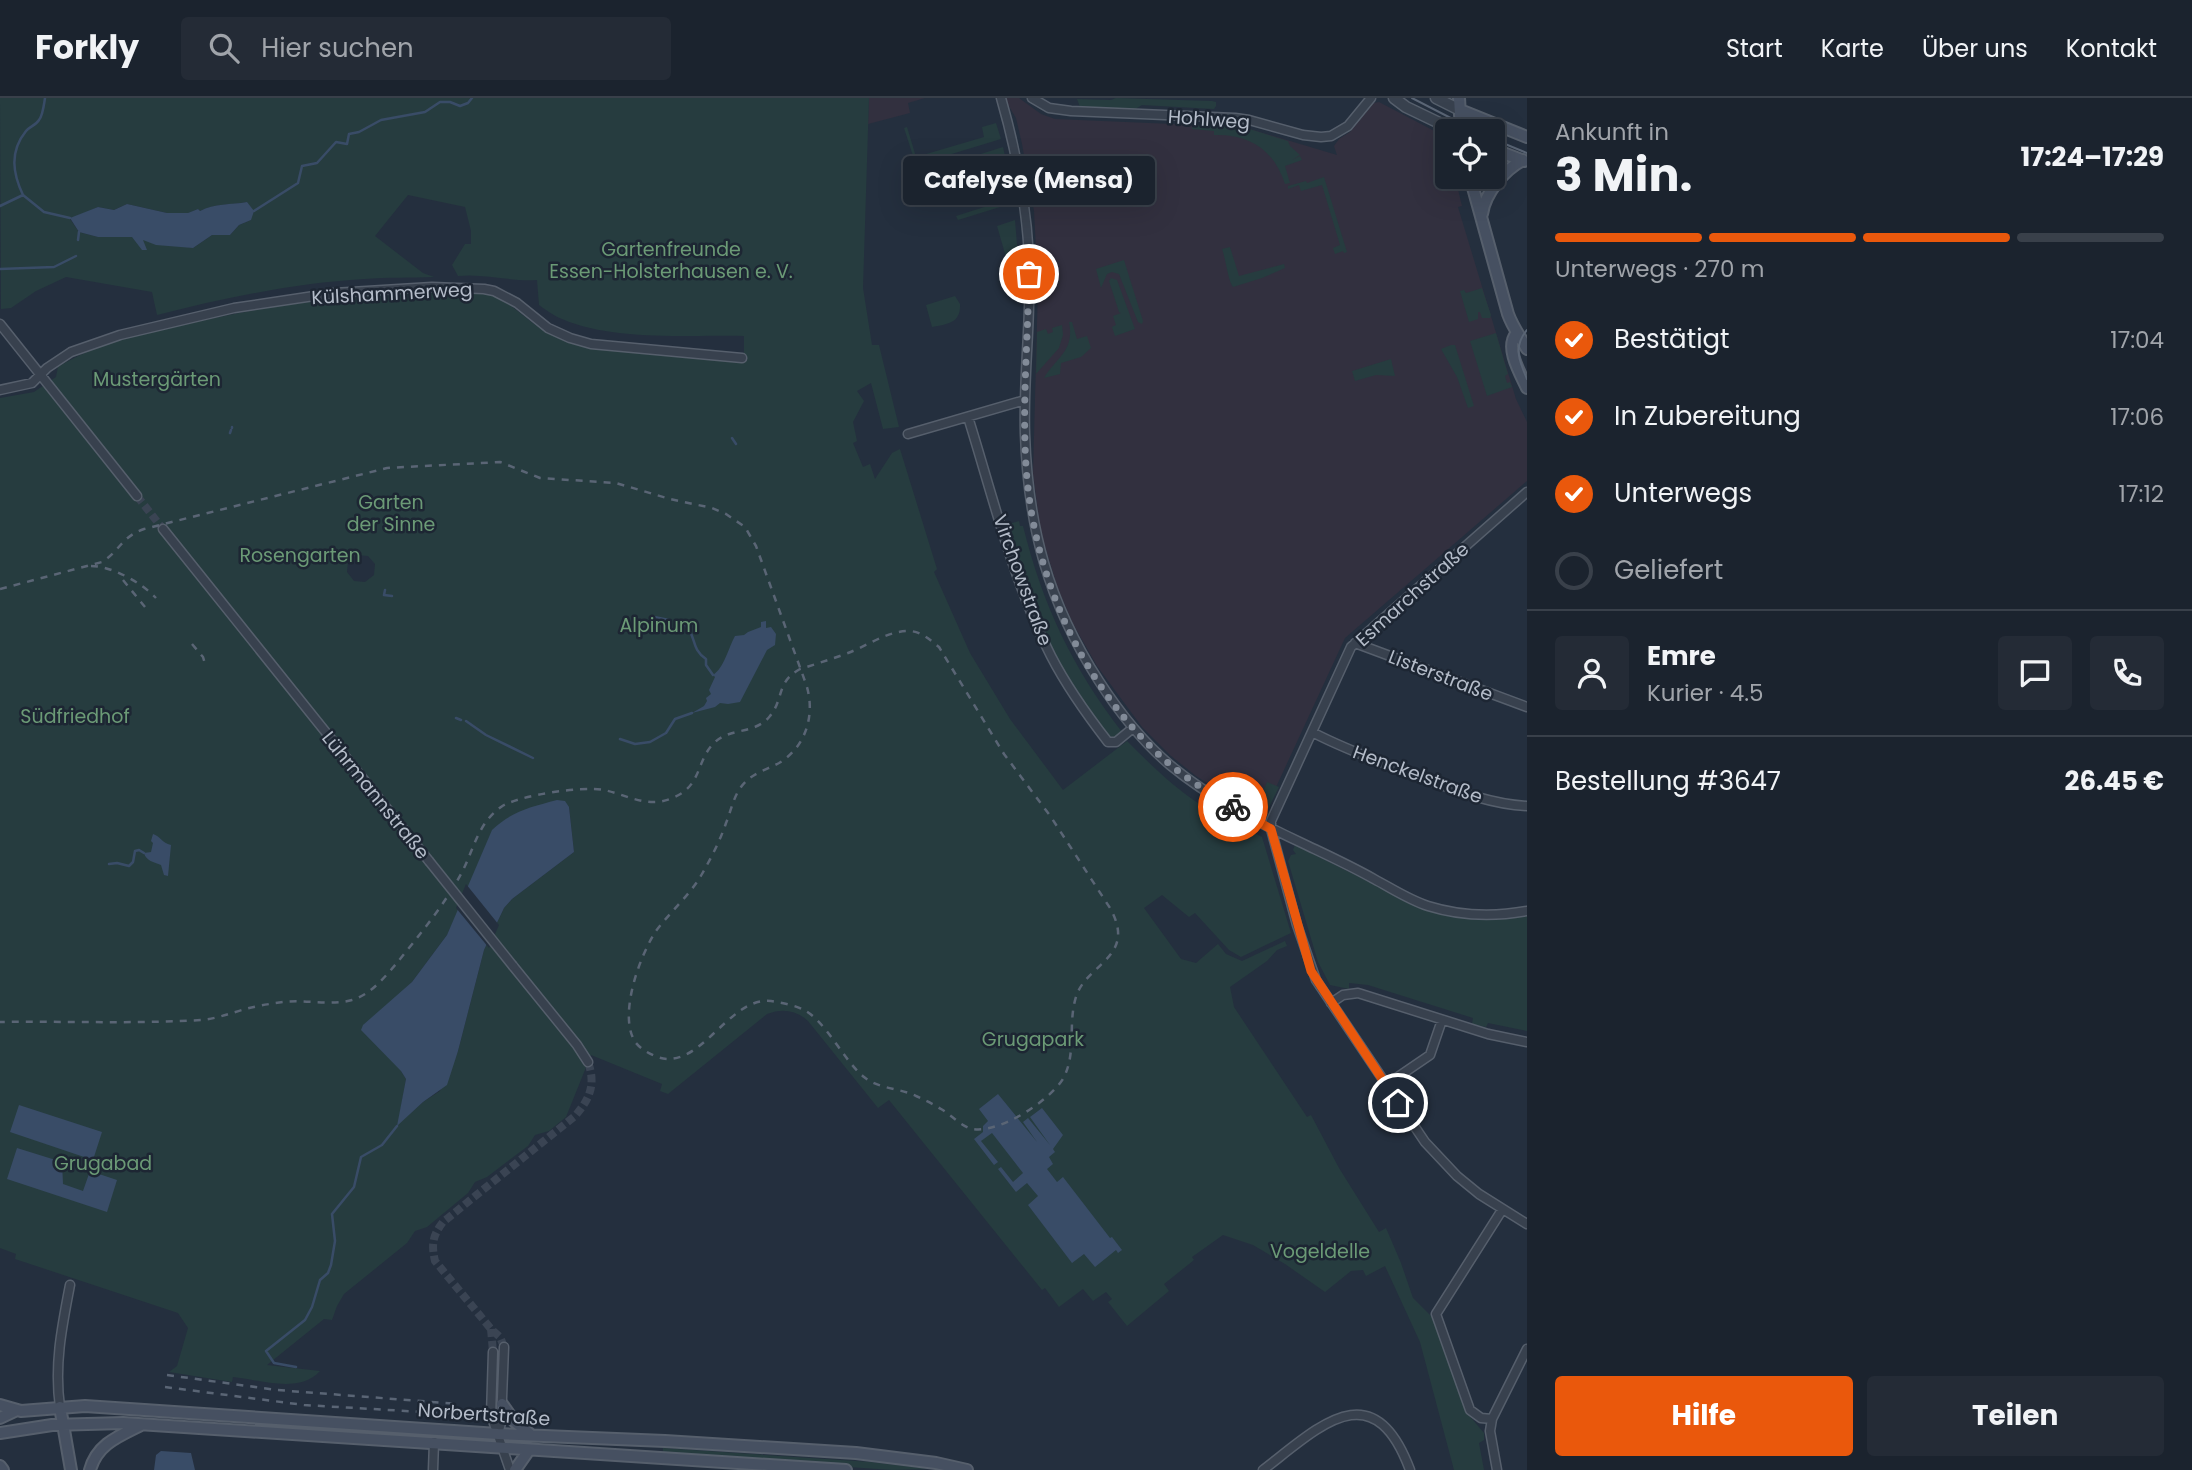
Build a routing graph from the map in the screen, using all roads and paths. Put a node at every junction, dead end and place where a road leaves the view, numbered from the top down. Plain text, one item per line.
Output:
1 (1001, 98) edge
2 (1032, 98) edge
3 (1371, 98) edge
4 (1394, 98) edge
5 (1436, 98) edge
6 (1459, 104) edge
7 (1435, 121) edge
8 (1526, 135) edge
9 (1505, 154) edge
10 (1525, 161) edge
11 (1473, 189) edge
12 (1481, 219) junction
13 (0, 324) edge
14 (1527, 330) edge
15 (1516, 334) junction
16 (1527, 349) edge
17 (742, 358) dead end
18 (40, 374) junction
19 (1527, 387) edge
20 (0, 390) edge
21 (1025, 400) junction
22 (968, 417) junction
23 (908, 434) dead end
24 (1527, 492) edge
25 (137, 496) tunnel mouth
26 (163, 529) tunnel mouth
27 (1355, 643) junction
28 (1527, 707) edge
29 (1133, 728) junction
30 (1312, 732) junction
31 (1527, 806) edge
32 (1271, 829) junction
33 (1527, 911) edge
34 (1331, 1003) junction
35 (1442, 1020) junction
36 (1527, 1042) edge
37 (588, 1062) tunnel mouth
38 (1386, 1085) junction
39 (1502, 1210) junction
40 (1527, 1224) edge
41 (70, 1285) dead end
42 (504, 1347) tunnel mouth
43 (1527, 1349) edge
44 (493, 1352) tunnel mouth
45 (502, 1404) junction
46 (0, 1405) edge
47 (60, 1407) junction
48 (17, 1410) junction
49 (0, 1419) edge
50 (1492, 1419) junction
51 (63, 1424) junction
52 (144, 1424) junction
53 (0, 1433) edge
54 (498, 1434) junction
55 (531, 1435) junction
56 (434, 1442) junction
57 (503, 1447) junction
58 (529, 1450) junction
59 (825, 1469) edge
60 (71, 1470) edge
61 (90, 1470) edge
62 (433, 1470) edge
63 (512, 1470) edge
64 (846, 1470) edge
65 (963, 1470) edge
66 (1263, 1470) edge
67 (1410, 1470) edge
68 (1497, 1470) edge

1 - 21 street, Virchowstraße
2 - 3 street, Hohlweg
4 - 7 street
5 - 6 street
6 - 8 main road
9 - 10 main road
10 - 12 main road
11 - 12 main road
12 - 15 main road
13 - 18 street
14 - 15 main road
15 - 16 main road
15 - 19 main road
17 - 18 street, Külshammerweg
18 - 20 street, Külshammerweg
18 - 25 street
21 - 22 street
21 - 29 street, Virchowstraße
22 - 23 street
22 - 29 street, Virchowstraße
24 - 27 street, Esmarchstraße
26 - 37 street, Lührmannstraße, bridge
27 - 28 street, Listerstraße
27 - 30 street, Esmarchstraße
29 - 32 street, Virchowstraße
30 - 31 street, Henckelstraße
30 - 32 street, Esmarchstraße
32 - 33 street, Virchowstraße
32 - 34 street
34 - 35 street
34 - 38 street
35 - 36 street
35 - 38 street
38 - 39 street
39 - 40 street
39 - 50 street
41 - 47 street
42 - 45 street
43 - 50 street
44 - 54 street
45 - 54 street
45 - 55 main road
46 - 48 main road, Norbertstraße
47 - 48 main road, Norbertstraße
47 - 51 main road
47 - 54 main road, Norbertstraße
48 - 49 main road
50 - 68 street
51 - 52 main road, Norbertstraße
51 - 53 main road, Norbertstraße
51 - 60 main road
52 - 56 main road, Norbertstraße
52 - 61 main road
54 - 55 main road, Norbertstraße
54 - 57 street
55 - 65 main road, Norbertstraße
56 - 57 main road, Norbertstraße
56 - 62 street
57 - 58 main road, Norbertstraße
57 - 63 street
58 - 59 main road, Norbertstraße
58 - 63 main road
59 - 64 main road, Norbertstraße
66 - 67 street

